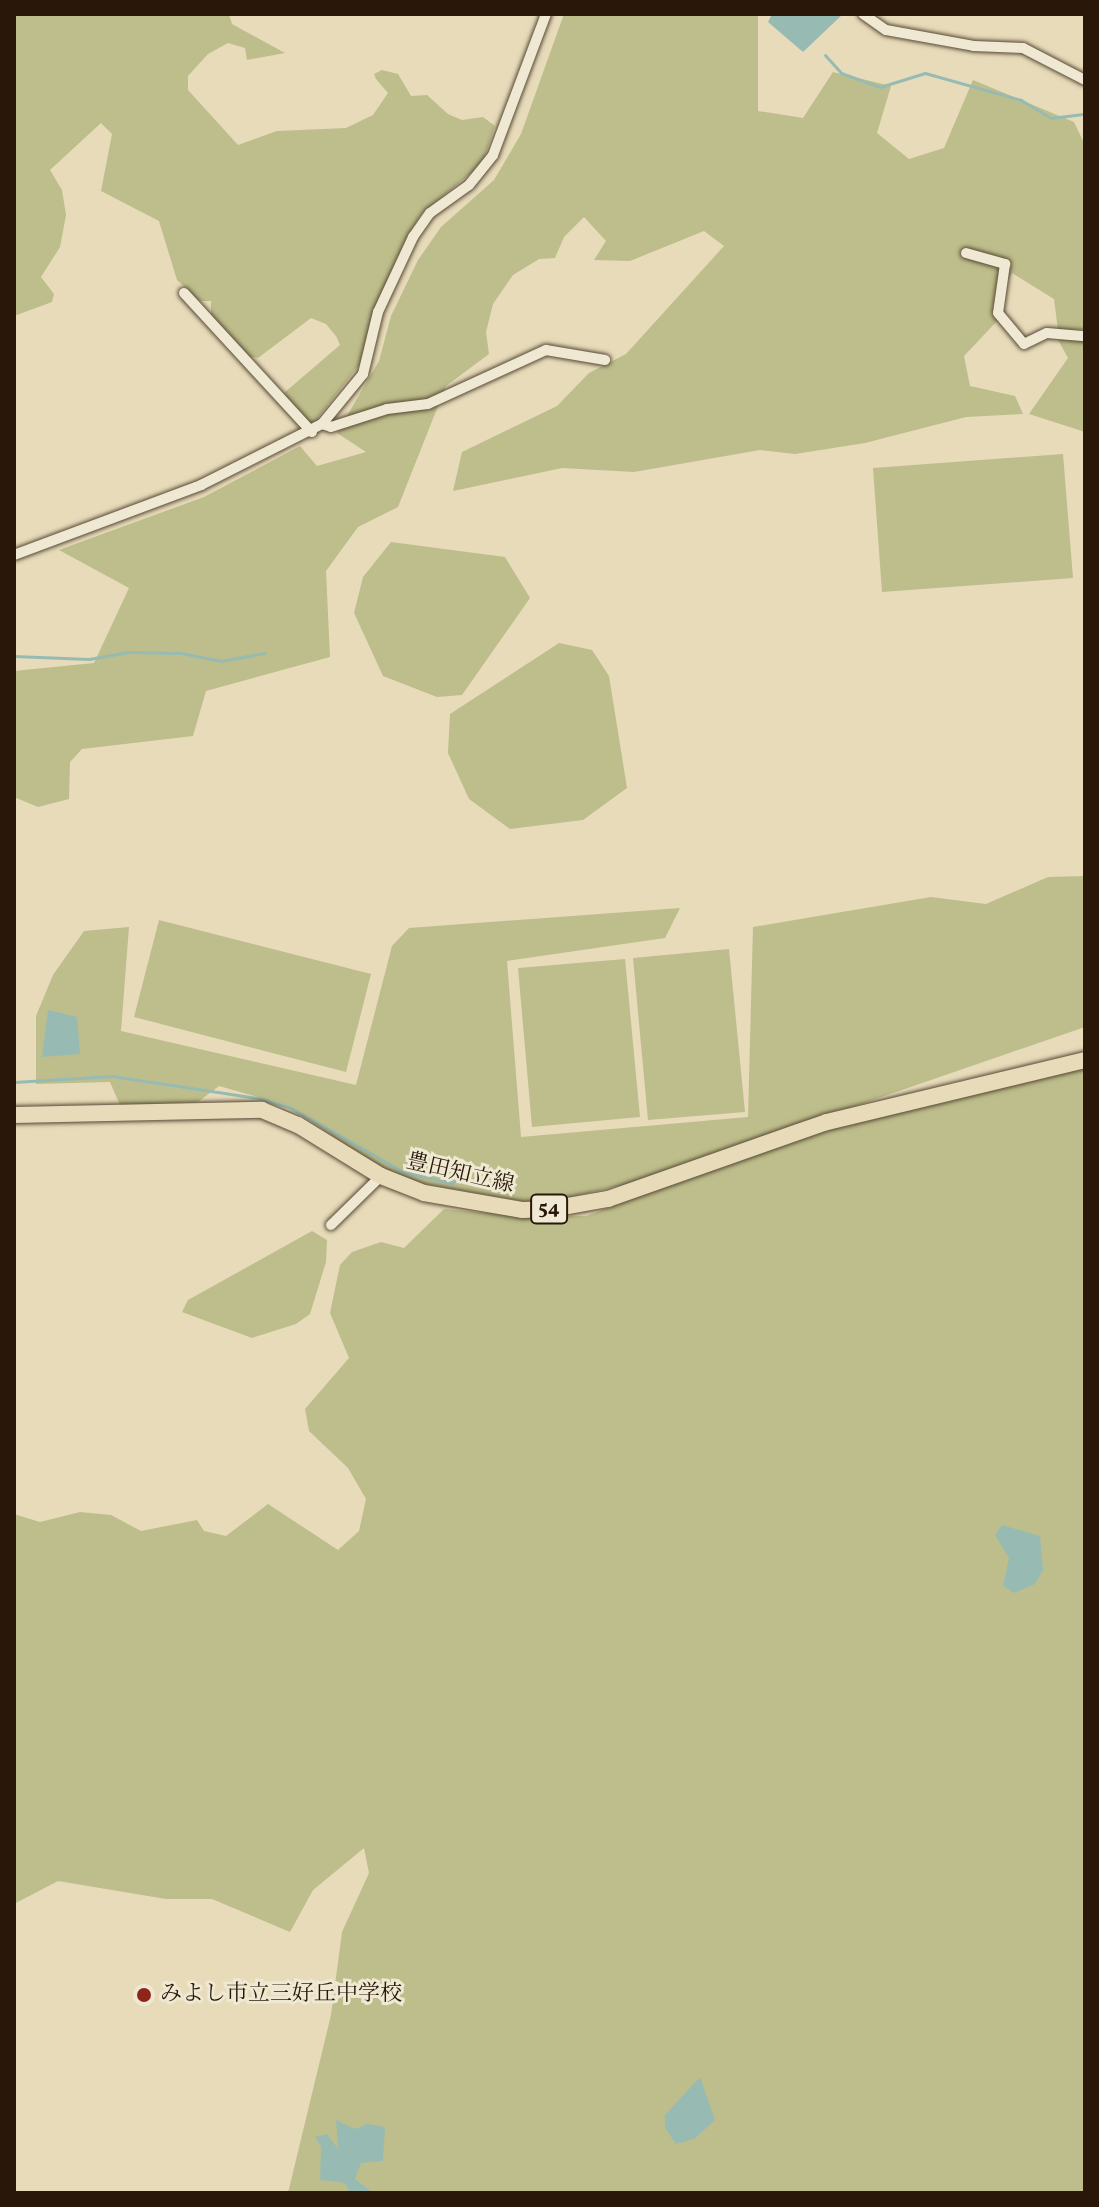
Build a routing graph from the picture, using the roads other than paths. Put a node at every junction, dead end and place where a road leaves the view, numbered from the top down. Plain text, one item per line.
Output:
1 (546, 14) edge
2 (863, 14) edge
3 (1085, 80) edge
4 (966, 253) dead end
5 (184, 293) dead end
6 (1085, 336) edge
7 (605, 360) dead end
8 (322, 424) junction
9 (312, 432) junction
10 (14, 555) edge
11 (1085, 1060) edge
12 (14, 1115) edge
13 (381, 1176) junction
14 (331, 1225) dead end

1 - 8 street
2 - 3 street
4 - 6 street
5 - 9 street
7 - 8 street
8 - 9 street
9 - 10 street
11 - 13 main road, 豊田知立線 / 54
12 - 13 main road, 豊田知立線 / 54
13 - 14 street

